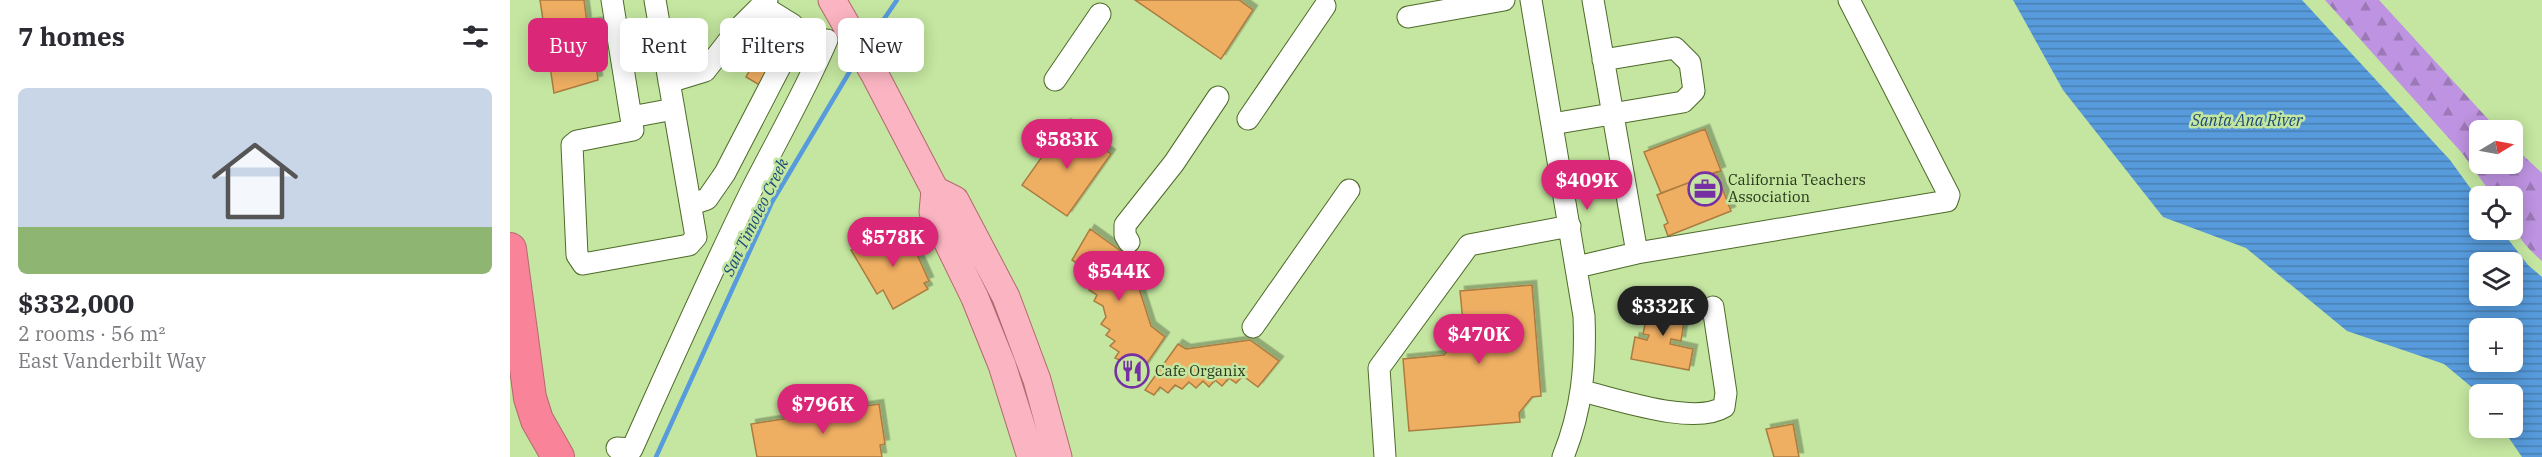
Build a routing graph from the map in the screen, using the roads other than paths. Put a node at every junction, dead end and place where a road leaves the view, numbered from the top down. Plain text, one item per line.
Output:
1 (612, 0) edge
2 (655, 0) edge
3 (1504, 0) edge
4 (1531, 0) edge
5 (1593, 0) edge
6 (1849, 0) edge
7 (764, 3) edge
8 (1325, 6) dead end
9 (1100, 14) dead end
10 (839, 17) edge
11 (1408, 17) dead end
12 (1603, 60) junction
13 (669, 81) junction
14 (1055, 81) dead end
15 (1218, 97) dead end
16 (674, 109) junction
17 (1613, 115) junction
18 (631, 117) junction
19 (1248, 118) dead end
20 (1552, 124) junction
21 (935, 190) junction
22 (1349, 190) dead end
23 (692, 204) junction
24 (1570, 226) junction
25 (1129, 242) dead end
26 (510, 249) edge
27 (1637, 254) junction
28 (1577, 267) junction
29 (1713, 307) dead end
30 (1253, 327) dead end
31 (1582, 391) junction
32 (617, 448) dead end
33 (558, 457) edge
34 (1031, 457) edge
35 (1058, 457) edge
36 (1385, 457) edge
37 (1563, 457) edge

1 - 18 street
2 - 13 street
3 - 11 street
4 - 20 street
5 - 12 street
6 - 27 street
7 - 13 street
7 - 23 street
8 - 19 street
9 - 14 street
10 - 21 main road
10 - 32 street
12 - 17 street
12 - 17 street
13 - 16 street
15 - 25 street
16 - 18 street
16 - 23 street
17 - 20 street
17 - 27 street
18 - 23 street
20 - 24 street
21 - 34 main road
21 - 35 main road
22 - 30 street
24 - 28 street
24 - 36 street
26 - 33 highway
27 - 28 street
28 - 31 street
29 - 31 street
31 - 37 street

